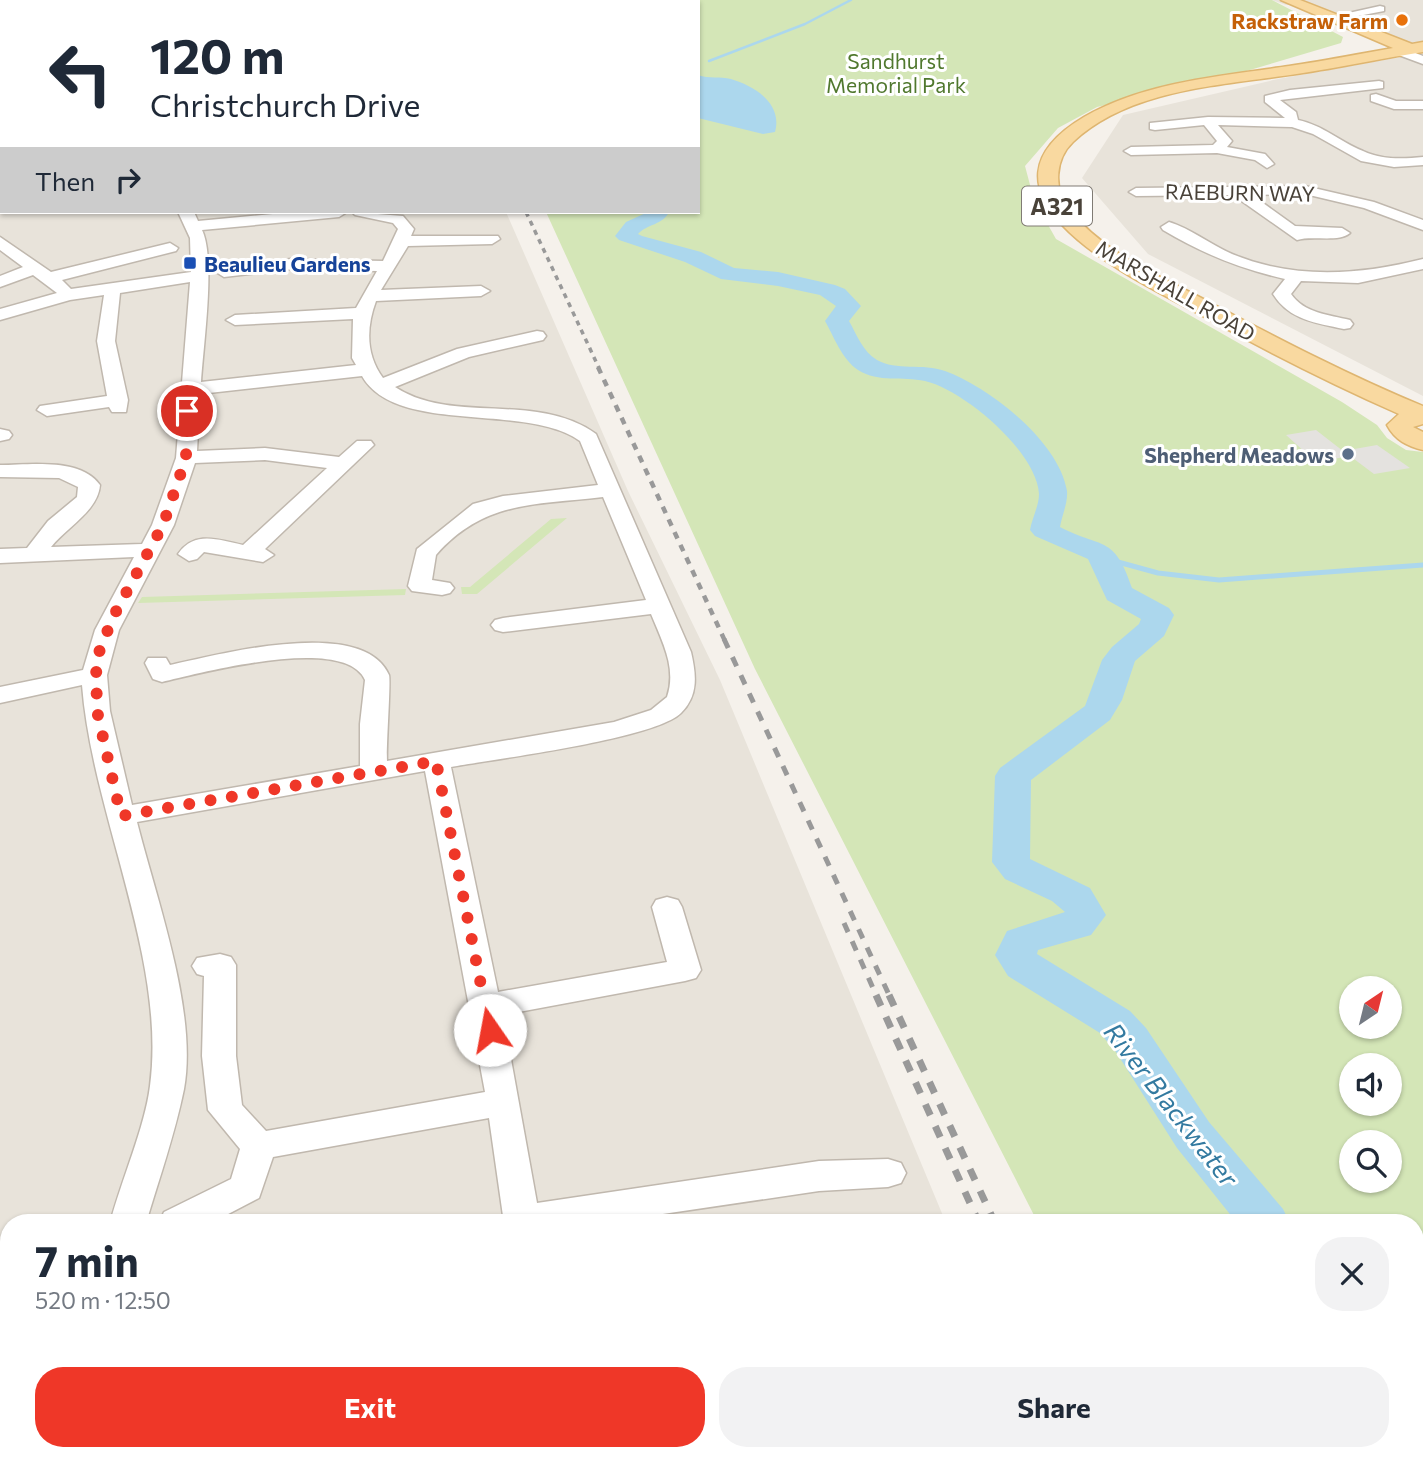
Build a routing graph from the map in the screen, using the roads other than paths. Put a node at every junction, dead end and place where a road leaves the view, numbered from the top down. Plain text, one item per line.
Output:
1 (1288, 0) edge
2 (1380, 9) dead end
3 (1332, 18) junction
4 (1365, 33) junction
5 (1409, 45) edge
6 (1348, 53) junction
7 (1423, 59) edge
8 (1272, 79) junction
9 (1290, 94) junction
10 (1416, 105) edge
11 (1423, 113) edge
12 (1208, 121) junction
13 (1161, 123) dead end
14 (1292, 123) junction
15 (1138, 149) dead end
16 (1217, 149) junction
17 (1423, 161) edge
18 (1267, 164) dead end
19 (1136, 192) dead end
20 (1238, 193) junction
21 (298, 214) edge
22 (371, 214) edge
23 (237, 217) edge
24 (190, 219) edge
25 (1422, 224) edge
26 (1169, 228) dead end
27 (1294, 233) joint
28 (1342, 233) dead end
29 (492, 239) dead end
30 (0, 242) edge
31 (403, 242) junction
32 (170, 248) dead end
33 (1423, 264) edge
34 (386, 266) junction
35 (43, 273) junction
36 (212, 274) junction
37 (1297, 275) junction
38 (0, 282) edge
39 (111, 288) junction
40 (481, 291) dead end
41 (68, 295) junction
42 (370, 296) junction
43 (362, 313) junction
44 (0, 315) edge
45 (235, 320) dead end
46 (1344, 324) dead end
47 (537, 337) dead end
48 (372, 378) junction
49 (190, 389) junction
50 (47, 410) dead end
51 (1415, 419) edge
52 (1423, 442) edge
53 (364, 445) dead end
54 (186, 458) junction
55 (342, 464) junction
56 (0, 471) edge
57 (612, 490) junction
58 (150, 550) junction
59 (189, 554) dead end
60 (33, 555) junction
61 (0, 556) edge
62 (442, 588) dead end
63 (658, 606) junction
64 (503, 625) dead end
65 (157, 663) dead end
66 (94, 675) junction
67 (0, 695) edge
68 (436, 761) junction
69 (374, 771) junction
70 (121, 816) junction
71 (667, 906) dead end
72 (208, 966) dead end
73 (486, 1006) junction
74 (504, 1102) junction
75 (259, 1146) junction
76 (888, 1173) dead end
77 (131, 1214) edge
78 (195, 1214) edge
79 (521, 1214) edge
80 (573, 1214) edge

1 - 3 main road
2 - 3 street
3 - 4 main road
4 - 5 main road
4 - 6 main road
5 - 6 main road, MARSHALL ROAD / A321
5 - 7 street
5 - 8 main road, MARSHALL ROAD / A321
6 - 8 main road, MARSHALL ROAD / A321
8 - 9 street
8 - 51 main road, MARSHALL ROAD / A321
9 - 10 street
9 - 14 street
10 - 11 street
12 - 13 street
12 - 14 street
12 - 16 street
14 - 17 street
15 - 16 street
16 - 18 street
19 - 20 street, RAEBURN WAY
20 - 25 street, RAEBURN WAY
20 - 27 street
21 - 23 street
22 - 31 street
23 - 24 street
24 - 36 street
26 - 37 street
27 - 28 street
29 - 31 street
30 - 35 street
31 - 34 street
32 - 35 street
33 - 37 street
34 - 36 street
34 - 42 street
35 - 38 street
35 - 41 street
36 - 39 street
36 - 49 street
37 - 46 street
39 - 41 street
39 - 50 street
40 - 42 street
41 - 44 street
42 - 43 street
43 - 45 street
43 - 48 street
47 - 48 street
48 - 49 street
48 - 57 street
49 - 54 street
51 - 52 main road, A321
53 - 55 street
54 - 55 street
54 - 58 street
55 - 59 street
56 - 60 street
57 - 62 street
57 - 63 street
58 - 60 street
58 - 66 street
60 - 61 street
63 - 64 street
63 - 68 street
65 - 69 street
66 - 67 street
66 - 70 street
68 - 69 street
68 - 73 street
69 - 70 street
70 - 77 street
71 - 73 street
72 - 75 street
73 - 74 street
74 - 75 street
74 - 79 street
75 - 78 street
76 - 80 street

